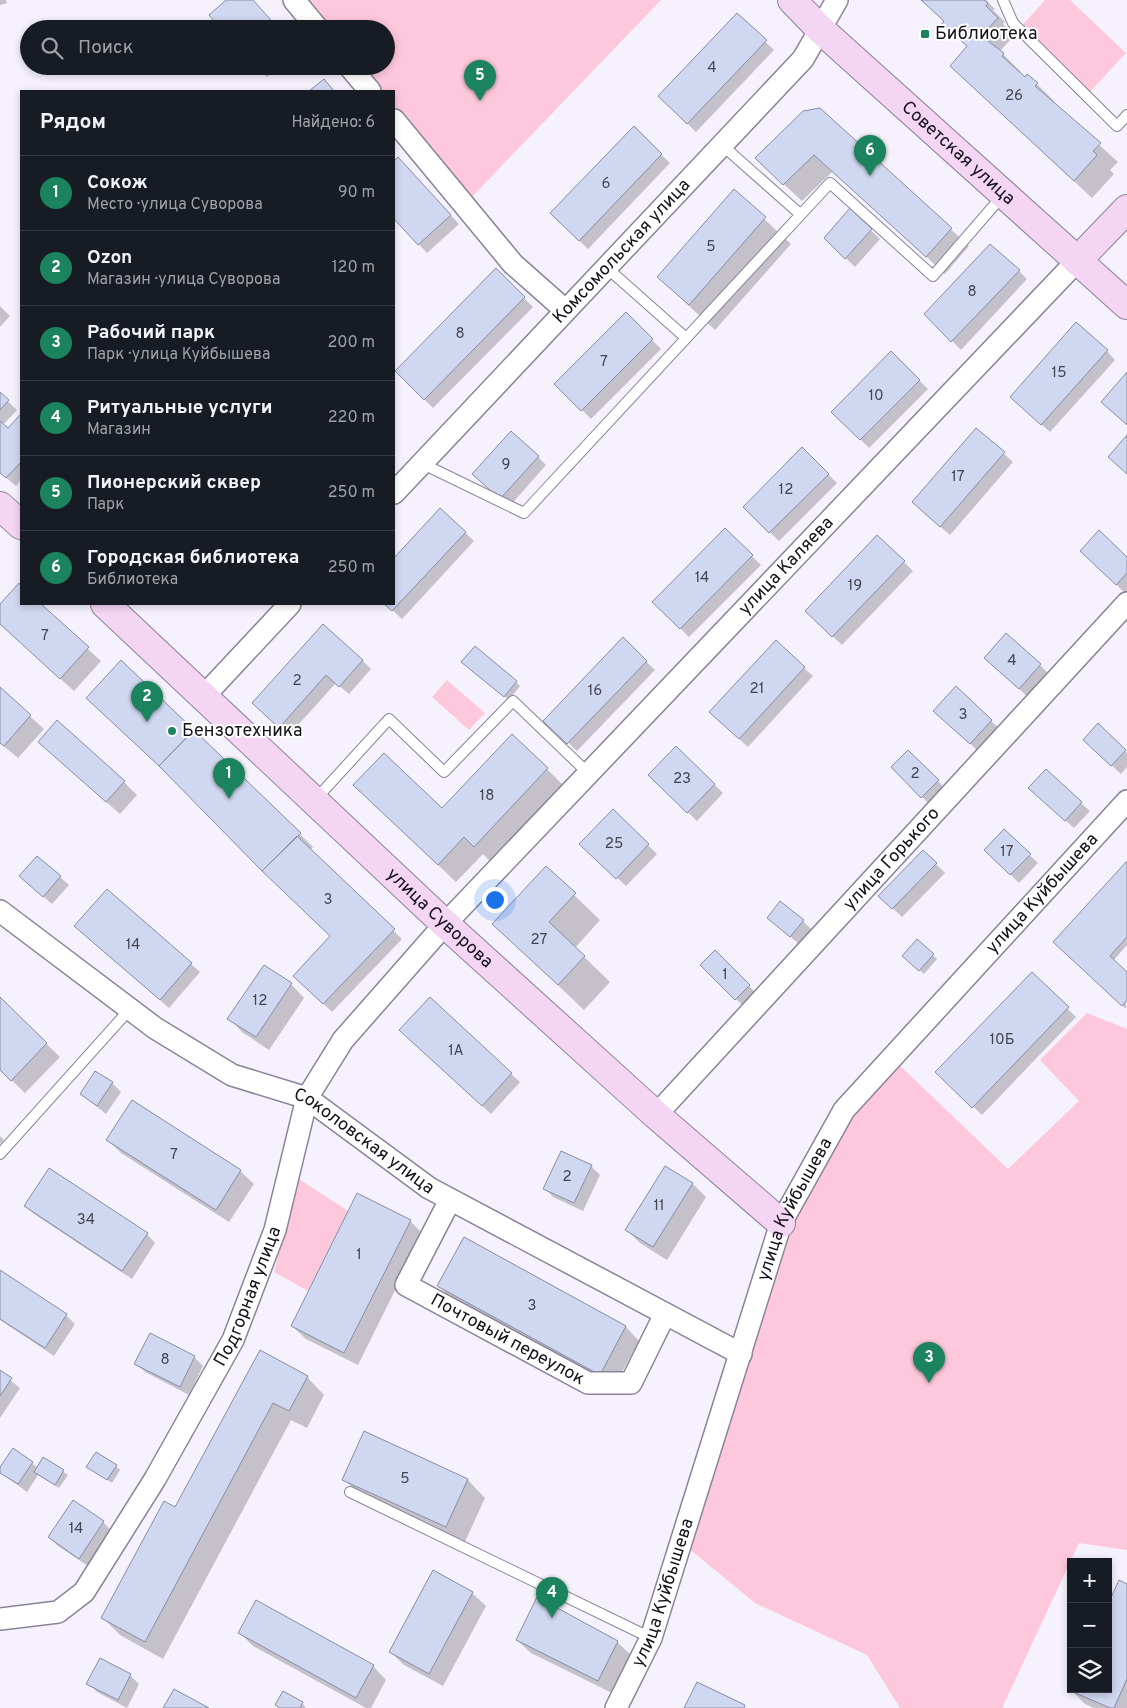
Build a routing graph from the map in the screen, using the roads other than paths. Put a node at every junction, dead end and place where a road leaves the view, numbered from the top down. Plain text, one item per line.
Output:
1 (294, 0) edge
2 (792, 0) edge
3 (837, 0) edge
4 (1003, 0) edge
5 (311, 20) edge
6 (820, 29) junction
7 (357, 75) edge
8 (369, 90) edge
9 (1127, 115) edge
10 (395, 121) edge
11 (722, 144) junction
12 (1003, 194) junction
13 (1127, 209) edge
14 (800, 214) junction
15 (1077, 261) junction
16 (606, 267) junction
17 (1127, 305) edge
18 (565, 310) junction
19 (686, 338) junction
20 (421, 463) junction
21 (395, 492) edge
22 (1127, 603) edge
23 (106, 605) edge
24 (289, 605) edge
25 (204, 696) junction
26 (588, 774) junction
27 (315, 800) junction
28 (1127, 801) edge
29 (0, 911) edge
30 (445, 924) junction
31 (130, 1009) junction
32 (307, 1098) junction
33 (656, 1115) junction
34 (0, 1154) edge
35 (450, 1200) junction
36 (782, 1223) junction
37 (665, 1314) junction
38 (740, 1354) junction
39 (350, 1492) dead end
40 (0, 1619) edge
41 (651, 1638) junction
42 (616, 1708) edge

1 - 5 street
2 - 6 street, Советская улица
3 - 6 street, Комсомольская улица
4 - 9 lane
6 - 11 street, Комсомольская улица
6 - 12 street, Советская улица
7 - 8 street
10 - 18 street
11 - 14 lane
11 - 16 street, Комсомольская улица
12 - 14 lane
12 - 15 street, Советская улица
13 - 15 street, улица Каляева
14 - 19 lane
15 - 17 street, Советская улица
15 - 26 street, улица Каляева
16 - 18 street, Комсомольская улица
16 - 19 lane
18 - 20 street, Комсомольская улица
19 - 20 lane
20 - 21 street, Комсомольская улица
22 - 33 street, улица Горького
23 - 25 street, улица Суворова
24 - 25 street
25 - 27 street, улица Суворова
26 - 27 lane
26 - 30 street, улица Каляева
27 - 30 street, улица Суворова
28 - 36 street, улица Куйбышева
29 - 31 street, Соколовская улица
30 - 32 street, Подгорная улица
30 - 33 street, улица Суворова
31 - 32 street, Соколовская улица
31 - 34 lane
32 - 35 street, Соколовская улица
32 - 40 street, Подгорная улица
33 - 36 street, улица Суворова
35 - 37 street, Соколовская улица
35 - 37 street, Почтовый переулок
36 - 38 street, улица Куйбышева
37 - 38 street, Соколовская улица
38 - 41 street, улица Куйбышева
39 - 41 lane
41 - 42 street, улица Куйбышева

